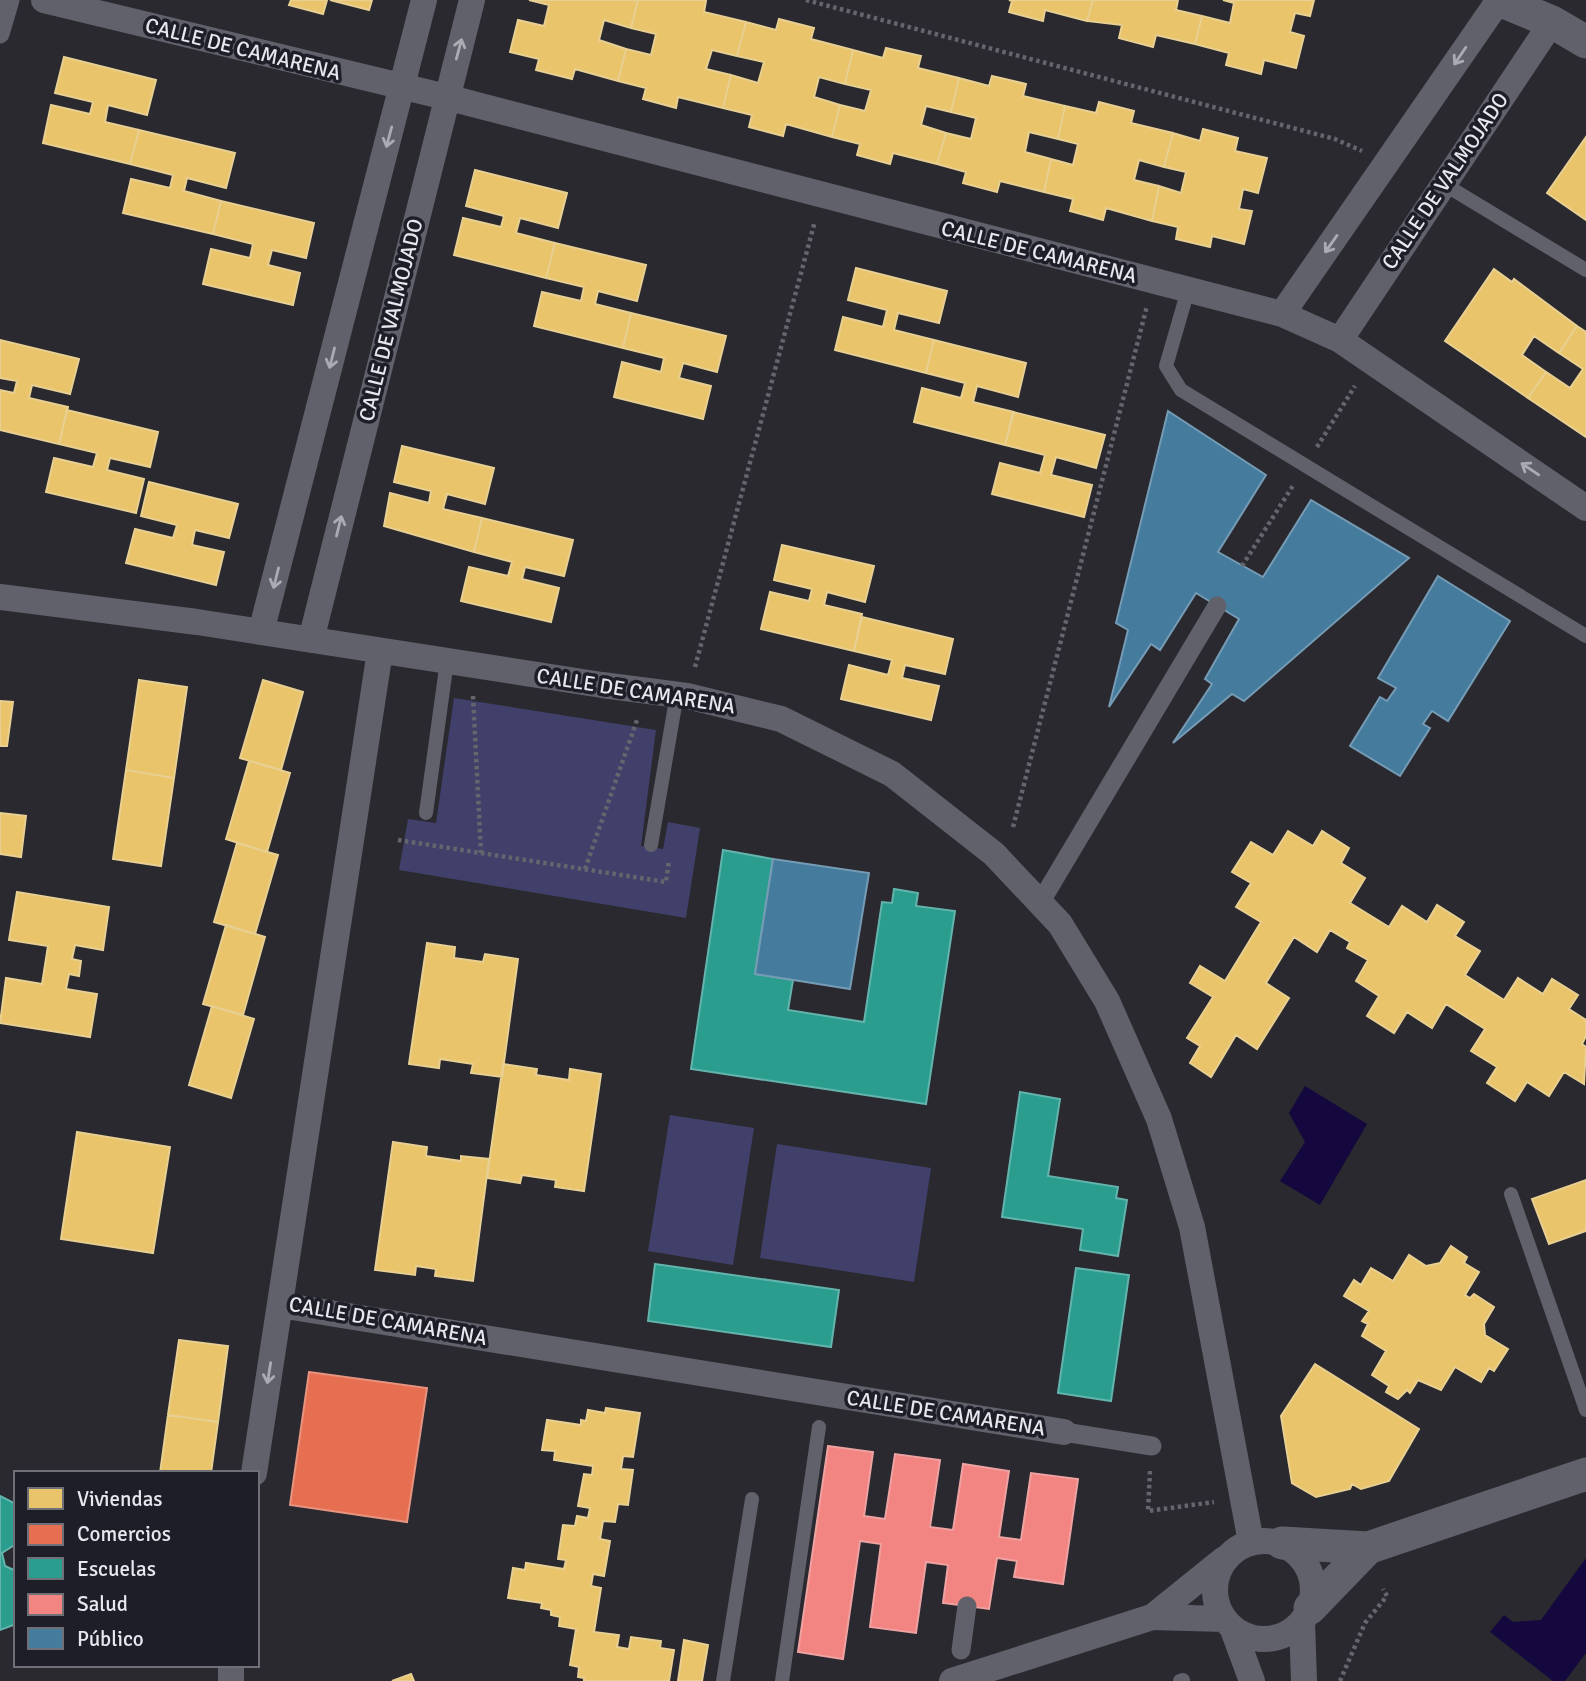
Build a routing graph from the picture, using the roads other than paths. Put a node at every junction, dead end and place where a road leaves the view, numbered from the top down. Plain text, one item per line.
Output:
1 (10, 0) edge
2 (44, 0) edge
3 (424, 0) edge
4 (472, 0) edge
5 (1499, 0) edge
6 (1552, 22) junction
7 (0, 34) edge
8 (1586, 41) edge
9 (401, 88) junction
10 (446, 97) junction
11 (1442, 183) junction
12 (1586, 270) edge
13 (1188, 290) junction
14 (1282, 314) junction
15 (1340, 340) junction
16 (1586, 508) edge
17 (0, 597) edge
18 (1217, 606) dead end
19 (261, 632) junction
20 (1586, 636) edge
21 (311, 640) junction
22 (380, 651) junction
23 (447, 661) junction
24 (677, 694) junction
25 (426, 813) dead end
26 (651, 845) dead end
27 (1040, 903) junction
28 (1511, 1194) dead end
29 (280, 1306) junction
30 (1586, 1409) edge
31 (820, 1427) dead end
32 (1064, 1432) joint
33 (1152, 1446) road end
34 (254, 1471) edge
35 (1586, 1474) edge
36 (752, 1499) dead end
37 (1266, 1542) junction
38 (1368, 1548) junction
39 (1227, 1558) junction
40 (967, 1606) dead end
41 (1306, 1615) junction
42 (1152, 1617) junction
43 (1228, 1623) junction
44 (961, 1650) dead end
45 (957, 1680) edge
46 (723, 1681) edge
47 (782, 1681) edge
48 (1252, 1681) edge
49 (1304, 1681) edge

1 - 7 street
2 - 9 street, CALLE DE CAMARENA
3 - 9 street
10 -> 4 street, CALLE DE VALMOJADO
5 - 6 street
5 -> 14 street
6 - 8 street
6 - 11 street, CALLE DE VALMOJADO
9 - 10 street, CALLE DE CAMARENA
9 -> 19 street
10 - 13 street, CALLE DE CAMARENA
21 -> 10 street, CALLE DE VALMOJADO
11 - 12 lane
11 - 15 street, CALLE DE VALMOJADO
13 - 14 street, CALLE DE CAMARENA
13 - 20 lane
14 - 15 street, CALLE DE CAMARENA
16 -> 15 street, CALLE DE CAMARENA
17 - 19 street, CALLE DE CAMARENA
18 - 27 street
19 - 21 street, CALLE DE CAMARENA
21 - 22 street, CALLE DE CAMARENA
22 - 23 street, CALLE DE CAMARENA
22 - 29 street, CALLE DE CAMARENA
23 - 24 street, CALLE DE CAMARENA
23 - 25 lane
24 - 26 lane
24 - 27 street, CALLE DE CAMARENA
27 - 37 street, CALLE DE CAMARENA
28 - 30 lane
29 - 32 street, CALLE DE CAMARENA
29 -> 34 street
31 - 47 lane
32 - 33 street
35 - 38 street
36 - 46 lane
37 - 38 street
37 - 39 street
37 - 41 street
38 - 41 street
39 - 42 street
39 - 43 street
40 - 44 street
41 - 43 street
41 - 49 street
42 - 43 street
42 - 45 street
43 - 48 street

